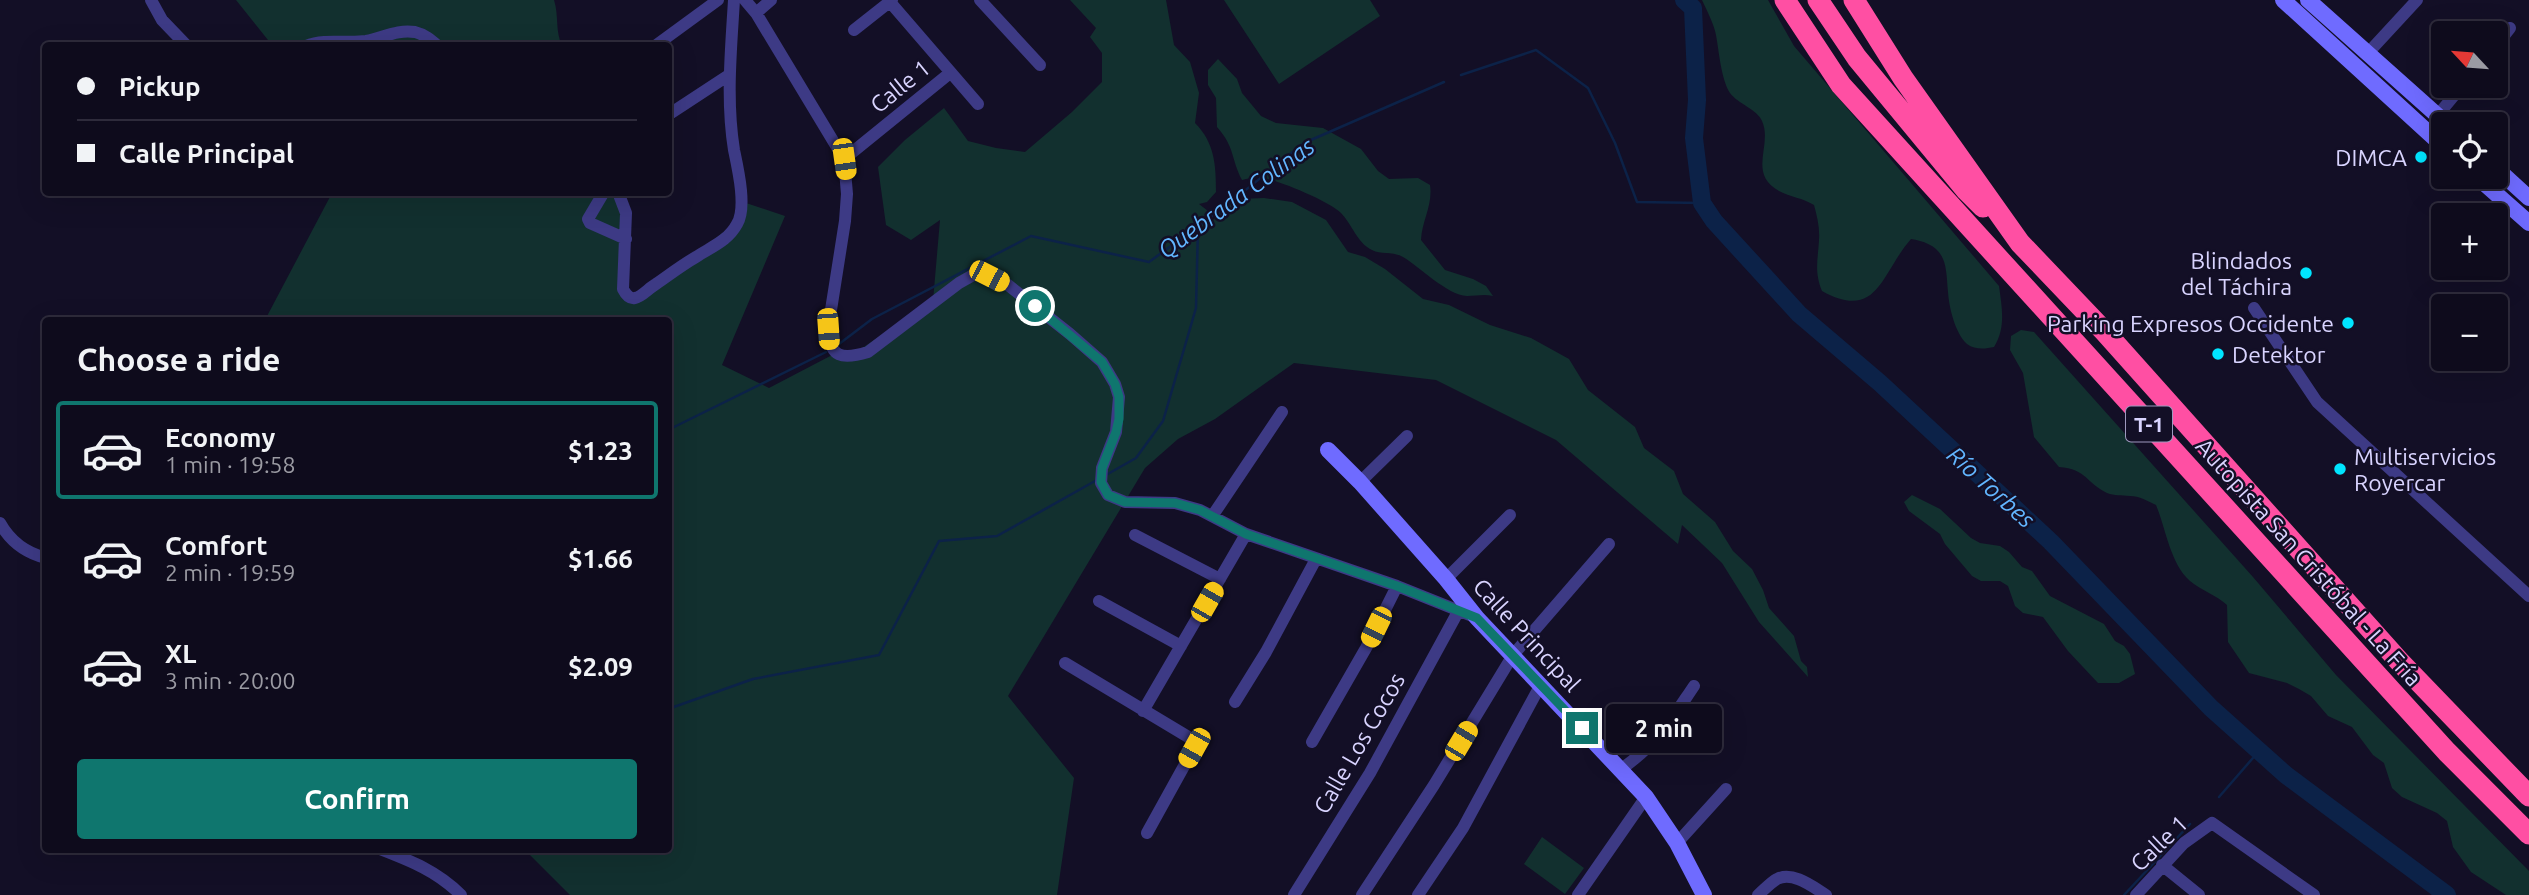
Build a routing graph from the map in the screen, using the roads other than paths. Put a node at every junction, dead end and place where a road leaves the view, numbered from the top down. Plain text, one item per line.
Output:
1 (151, 0) edge
2 (718, 0) edge
3 (734, 0) edge
4 (745, 0) edge
5 (771, 0) edge
6 (980, 0) edge
7 (1785, 0) edge
8 (1818, 0) edge
9 (1854, 0) edge
10 (2283, 0) edge
11 (2308, 0) edge
12 (2417, 0) edge
13 (891, 1) edge
14 (756, 13) junction
15 (2510, 28) dead end
16 (854, 30) dead end
17 (2508, 31) edge
18 (183, 42) edge
19 (329, 42) edge
20 (434, 42) edge
21 (660, 42) edge
22 (2368, 53) junction
23 (1040, 65) dead end
24 (950, 73) junction
25 (729, 75) junction
26 (978, 104) dead end
27 (672, 112) edge
28 (2433, 112) edge
29 (2431, 135) edge
30 (844, 159) junction
31 (2508, 179) edge
32 (2491, 189) edge
33 (602, 196) edge
34 (620, 196) edge
35 (2529, 198) edge
36 (2529, 223) edge
37 (626, 239) junction
38 (2020, 243) junction
39 (2254, 308) dead end
40 (1282, 412) dead end
41 (1407, 436) dead end
42 (1328, 450) dead end
43 (1360, 482) junction
44 (1213, 515) junction
45 (1510, 515) dead end
46 (0, 523) edge
47 (1246, 534) junction
48 (1135, 535) dead end
49 (1609, 544) dead end
50 (42, 557) edge
51 (1316, 559) junction
52 (1220, 579) junction
53 (1446, 579) junction
54 (1397, 586) junction
55 (2529, 597) edge
56 (1099, 601) dead end
57 (1459, 610) junction
58 (1477, 618) junction
59 (1181, 646) junction
60 (1513, 655) junction
61 (1065, 663) dead end
62 (1540, 685) junction
63 (1695, 686) dead end
64 (1235, 702) dead end
65 (1143, 711) junction
66 (1312, 742) dead end
67 (1620, 770) junction
68 (1727, 789) dead end
69 (2529, 796) edge
70 (1646, 797) junction
71 (1147, 833) dead end
72 (2529, 834) edge
73 (1677, 843) junction
74 (390, 853) edge
75 (2162, 865) junction
76 (2311, 894) edge
77 (461, 895) edge
78 (1294, 895) edge
79 (1362, 895) edge
80 (1418, 895) edge
81 (1578, 895) edge
82 (1704, 895) edge
83 (1758, 895) edge
84 (1826, 895) edge
85 (2136, 895) edge
86 (2199, 895) edge

1 - 18 street
2 - 21 street
3 - 25 street
4 - 14 street
5 - 14 street
6 - 23 street
7 - 72 highway, Autopista San Cristóbal - La Fría / T-1
8 - 38 highway
9 - 38 highway, Autopista San Cristóbal - La Fría / T-1
10 - 29 street
11 - 22 street
12 - 22 street
13 - 16 street
13 - 24 street
14 - 30 street
15 - 17 street
19 - 20 street
22 - 28 street
24 - 26 street
24 - 30 street, Calle 1
25 - 27 street
25 - 37 street
30 - 44 street
31 - 35 street
32 - 36 street
33 - 37 street
34 - 37 street
38 - 69 highway, Autopista San Cristóbal - La Fría / T-1
39 - 55 street
40 - 44 street
41 - 43 street
42 - 43 street, Calle Principal
43 - 53 street, Calle Principal
44 - 47 street
45 - 53 street
46 - 50 street
47 - 51 street
47 - 52 street
48 - 52 street
49 - 60 street
51 - 54 street
51 - 64 street
52 - 59 street
53 - 58 street, Calle Principal
54 - 57 street
54 - 66 street
56 - 59 street
57 - 58 street
57 - 78 street, Calle Los Cocos
58 - 60 street, Calle Principal
59 - 65 street
60 - 62 street, Calle Principal
60 - 79 street
61 - 65 street
62 - 67 street, Calle Principal
62 - 80 street
63 - 67 street
65 - 71 street
67 - 70 street, Calle Principal
68 - 73 street
70 - 73 street, Calle Principal
70 - 81 street
73 - 82 street, Calle Principal
74 - 77 street
75 - 76 street, Calle 1
75 - 85 street, Calle 1
75 - 86 street
83 - 84 street

